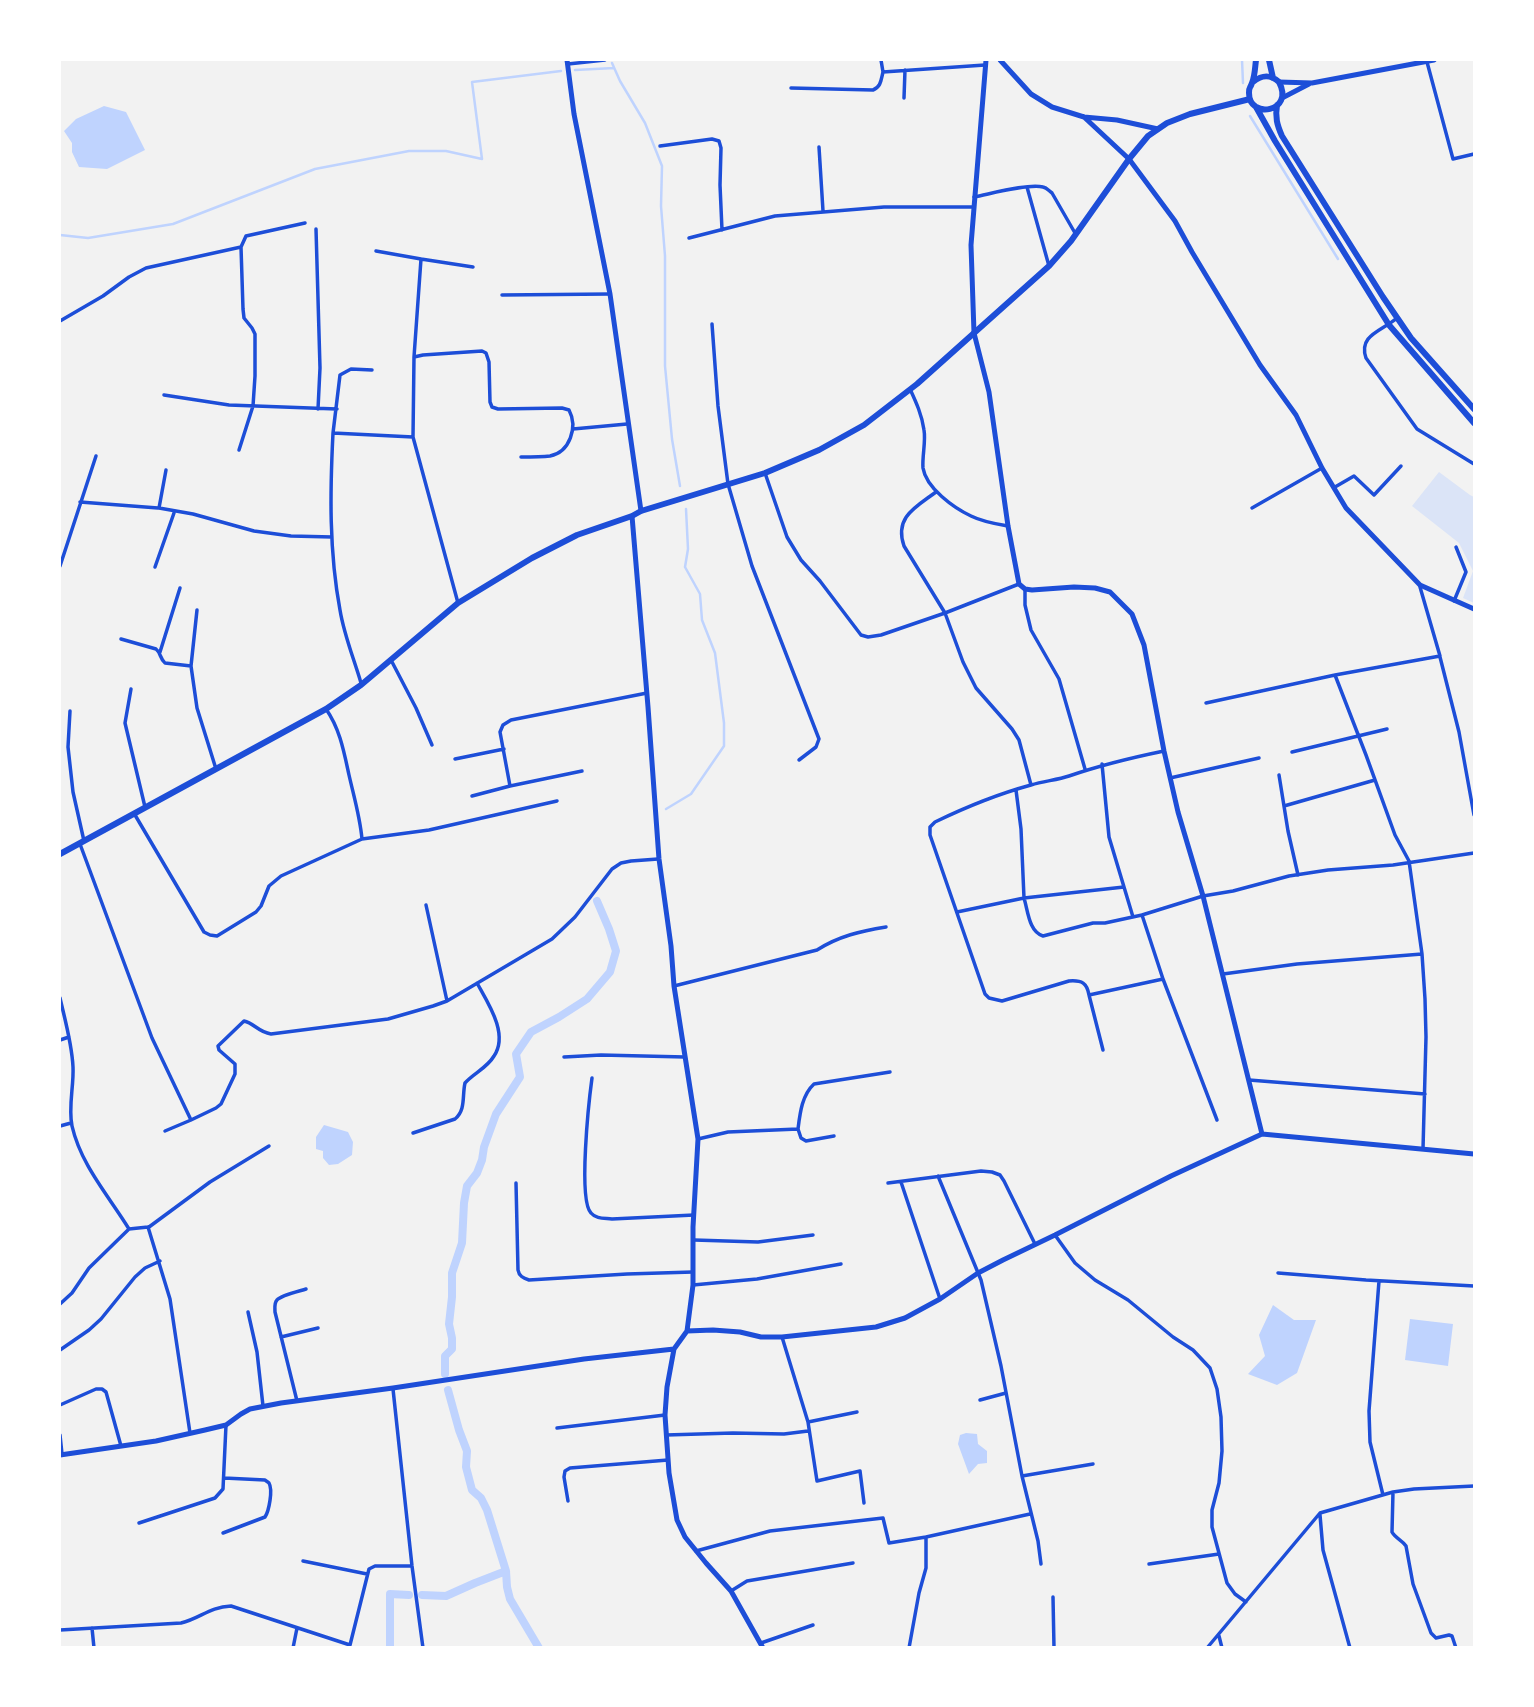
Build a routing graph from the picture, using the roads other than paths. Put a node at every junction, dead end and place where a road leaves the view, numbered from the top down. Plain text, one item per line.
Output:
1 (605, 60) edge
2 (881, 60) edge
3 (1000, 60) edge
4 (1256, 60) edge
5 (1269, 60) edge
6 (1430, 61) edge
7 (567, 62) edge
8 (986, 62) edge
9 (905, 70) junction
10 (883, 72) junction
11 (1276, 80) junction
12 (1253, 82) junction
13 (1312, 83) junction
14 (791, 88) dead end
15 (1282, 97) junction
16 (904, 98) dead end
17 (1250, 99) junction
18 (1277, 105) junction
19 (1256, 107) junction
20 (1084, 117) junction
21 (1158, 129) junction
22 (660, 146) dead end
23 (819, 147) dead end
24 (1475, 154) edge
25 (1129, 159) junction
26 (1027, 187) junction
27 (974, 197) junction
28 (973, 206) junction
29 (823, 212) junction
30 (305, 223) dead end
31 (316, 229) dead end
32 (722, 230) junction
33 (1076, 234) junction
34 (689, 238) dead end
35 (241, 247) junction
36 (376, 251) dead end
37 (421, 259) junction
38 (1049, 266) junction
39 (473, 267) dead end
40 (610, 294) junction
41 (502, 295) dead end
42 (1397, 318) junction
43 (60, 321) edge
44 (712, 324) dead end
45 (1389, 325) junction
46 (974, 333) junction
47 (414, 357) junction
48 (372, 370) dead end
49 (910, 389) junction
50 (164, 395) dead end
51 (253, 406) junction
52 (318, 409) junction
53 (337, 409) junction
54 (1475, 409) edge
55 (1475, 423) edge
56 (629, 424) junction
57 (573, 429) junction
58 (334, 433) junction
59 (413, 437) junction
60 (239, 450) dead end
61 (96, 456) dead end
62 (521, 457) dead end
63 (1475, 464) edge
64 (1401, 466) dead end
65 (1322, 468) junction
66 (166, 470) dead end
67 (765, 473) junction
68 (728, 484) junction
69 (1333, 488) junction
70 (936, 492) junction
71 (80, 502) junction
72 (159, 508) junction
73 (1252, 508) dead end
74 (641, 511) junction
75 (174, 512) junction
76 (632, 516) junction
77 (1008, 526) junction
78 (332, 537) junction
79 (1456, 547) dead end
80 (60, 566) edge
81 (156, 567) dead end
82 (1019, 584) junction
83 (1420, 585) junction
84 (180, 588) dead end
85 (1025, 589) junction
86 (1454, 601) junction
87 (458, 603) junction
88 (197, 610) dead end
89 (1475, 610) edge
90 (945, 613) junction
91 (121, 639) dead end
92 (160, 652) junction
93 (1440, 656) junction
94 (391, 660) junction
95 (191, 666) junction
96 (1335, 675) junction
97 (361, 685) junction
98 (131, 689) dead end
99 (647, 693) junction
100 (1206, 704) dead end
101 (326, 709) junction
102 (70, 711) dead end
103 (1387, 729) dead end
104 (1359, 736) junction
105 (432, 745) dead end
106 (504, 749) junction
107 (1164, 751) junction
108 (1292, 752) dead end
109 (1259, 758) dead end
110 (455, 759) dead end
111 (799, 760) dead end
112 (1102, 764) junction
113 (216, 769) junction
114 (1085, 769) junction
115 (582, 771) dead end
116 (1279, 775) dead end
117 (1170, 778) junction
118 (1376, 779) junction
119 (1031, 785) junction
120 (510, 786) junction
121 (1016, 790) junction
122 (472, 796) dead end
123 (557, 801) dead end
124 (1284, 806) junction
125 (145, 807) junction
126 (134, 813) junction
127 (1475, 816) edge
128 (362, 839) junction
129 (82, 843) junction
130 (1475, 853) edge
131 (60, 854) edge
132 (659, 859) junction
133 (1409, 862) junction
134 (1298, 875) junction
135 (1124, 887) junction
136 (1203, 896) junction
137 (1024, 898) junction
138 (426, 905) dead end
139 (957, 912) junction
140 (1142, 915) junction
141 (1133, 917) junction
142 (886, 927) dead end
143 (1422, 954) junction
144 (1222, 974) junction
145 (1163, 979) junction
146 (477, 983) junction
147 (674, 986) junction
148 (1089, 996) junction
149 (60, 998) edge
150 (447, 1001) junction
151 (69, 1037) junction
152 (60, 1040) edge
153 (1103, 1050) dead end
154 (564, 1057) dead end
155 (685, 1057) junction
156 (890, 1072) dead end
157 (592, 1078) dead end
158 (1249, 1080) junction
159 (1425, 1094) junction
160 (191, 1120) junction
161 (1217, 1120) dead end
162 (71, 1122) junction
163 (60, 1126) edge
164 (798, 1129) junction
165 (165, 1130) dead end
166 (413, 1133) dead end
167 (1262, 1134) junction
168 (835, 1136) dead end
169 (698, 1139) junction
170 (269, 1146) dead end
171 (1423, 1149) junction
172 (1475, 1154) edge
173 (939, 1176) junction
174 (901, 1181) junction
175 (516, 1183) dead end
176 (888, 1183) dead end
177 (694, 1215) junction
178 (148, 1227) junction
179 (129, 1229) junction
180 (813, 1235) dead end
181 (1055, 1235) junction
182 (694, 1240) junction
183 (1035, 1244) junction
184 (160, 1261) junction
185 (841, 1264) dead end
186 (693, 1272) junction
187 (978, 1273) junction
188 (1278, 1273) dead end
189 (1379, 1281) junction
190 (693, 1285) junction
191 (1475, 1286) edge
192 (306, 1289) dead end
193 (940, 1299) junction
194 (60, 1304) edge
195 (248, 1312) dead end
196 (318, 1328) dead end
197 (687, 1331) junction
198 (281, 1337) junction
199 (782, 1337) junction
200 (674, 1349) junction
201 (60, 1350) edge
202 (393, 1388) junction
203 (1006, 1393) junction
204 (981, 1400) dead end
205 (298, 1401) junction
206 (60, 1405) edge
207 (263, 1406) junction
208 (857, 1412) dead end
209 (665, 1415) junction
210 (808, 1422) junction
211 (226, 1425) junction
212 (557, 1428) dead end
213 (808, 1431) junction
214 (190, 1433) junction
215 (666, 1435) junction
216 (60, 1436) edge
217 (121, 1446) junction
218 (61, 1455) edge
219 (668, 1460) junction
220 (1093, 1464) dead end
221 (1022, 1476) junction
222 (224, 1478) junction
223 (1475, 1486) edge
224 (1393, 1492) junction
225 (1383, 1495) junction
226 (568, 1501) dead end
227 (864, 1503) dead end
228 (1320, 1513) junction
229 (1030, 1514) junction
230 (139, 1523) dead end
231 (223, 1533) dead end
232 (926, 1537) junction
233 (696, 1551) junction
234 (1219, 1554) junction
235 (303, 1561) dead end
236 (853, 1563) dead end
237 (1041, 1564) dead end
238 (1149, 1564) dead end
239 (412, 1566) junction
240 (367, 1574) junction
241 (732, 1591) junction
242 (1053, 1597) dead end
243 (1246, 1602) junction
244 (813, 1625) dead end
245 (92, 1628) junction
246 (297, 1628) junction
247 (60, 1630) edge
248 (1219, 1635) junction
249 (762, 1645) edge
250 (350, 1646) edge
251 (94, 1647) edge
252 (293, 1647) edge
253 (423, 1647) edge
254 (909, 1647) edge
255 (1054, 1647) edge
256 (1207, 1647) edge
257 (1222, 1647) edge
258 (1350, 1647) edge
259 (1456, 1647) edge

1 - 7 street
2 - 10 street
3 - 20 street
4 - 12 main road
5 - 11 main road
6 - 13 street
6 - 24 street
7 - 40 street
8 - 9 street
8 - 27 street
9 - 10 street
9 - 16 street
10 - 14 street
11 - 12 main road
11 - 13 street
11 - 15 main road
12 - 17 main road
13 - 15 street
15 - 18 main road
17 - 19 main road
17 - 21 main road
18 - 19 main road
18 - 42 main road
19 - 45 main road
20 - 21 street
20 - 25 street
21 - 25 main road
22 - 32 street
23 - 29 street
25 - 33 main road
25 - 65 street
26 - 27 street
26 - 33 street
26 - 38 street
27 - 28 street
28 - 29 street
28 - 46 street
29 - 32 street
30 - 35 street
31 - 52 street
32 - 34 street
33 - 38 main road
35 - 43 street
35 - 51 street
36 - 37 street
37 - 39 street
37 - 47 street
38 - 46 main road
40 - 41 street
40 - 56 street
42 - 45 street
42 - 54 main road
44 - 68 street
45 - 55 main road
45 - 63 street
46 - 49 main road
46 - 77 street
47 - 57 street
47 - 59 street
48 - 53 street
49 - 67 main road
49 - 70 street
50 - 51 street
51 - 52 street
51 - 60 street
52 - 53 street
53 - 58 street
56 - 57 street
56 - 74 street
57 - 62 street
58 - 59 street
58 - 78 street
59 - 87 street
61 - 71 street
64 - 69 street
65 - 69 street
65 - 73 street
66 - 72 street
67 - 68 main road
67 - 90 street
68 - 74 main road
68 - 111 street
69 - 83 street
70 - 77 street
70 - 90 street
71 - 72 street
71 - 80 street
72 - 75 street
74 - 76 main road
75 - 78 street
75 - 81 street
76 - 87 main road
76 - 99 street
77 - 82 street
78 - 97 street
79 - 86 street
82 - 85 street
82 - 90 street
83 - 86 street
83 - 93 street
84 - 92 street
85 - 107 street
85 - 114 street
86 - 89 street
87 - 94 main road
88 - 95 street
90 - 119 street
91 - 92 street
92 - 95 street
93 - 96 street
93 - 127 street
94 - 97 main road
94 - 105 street
95 - 113 street
96 - 100 street
96 - 104 street
97 - 101 main road
98 - 125 street
99 - 106 street
99 - 132 street
101 - 113 main road
101 - 128 street
102 - 129 street
103 - 104 street
104 - 108 street
104 - 118 street
106 - 110 street
106 - 120 street
107 - 112 street
107 - 117 street
109 - 117 street
112 - 114 street
112 - 135 street
113 - 125 main road
114 - 119 street
115 - 120 street
116 - 124 street
117 - 136 street
118 - 124 street
118 - 133 street
119 - 121 street
120 - 122 street
121 - 137 street
121 - 139 street
123 - 128 street
124 - 134 street
125 - 126 main road
126 - 128 street
126 - 129 main road
129 - 131 main road
129 - 160 street
130 - 133 street
132 - 146 street
132 - 147 street
133 - 134 street
133 - 143 street
134 - 136 street
135 - 137 street
135 - 141 street
136 - 140 street
136 - 144 street
137 - 139 street
137 - 141 street
138 - 150 street
139 - 148 street
140 - 141 street
140 - 145 street
142 - 147 street
143 - 144 street
143 - 159 street
144 - 158 street
145 - 148 street
145 - 161 street
146 - 150 street
146 - 166 street
147 - 155 street
148 - 153 street
149 - 151 street
150 - 160 street
151 - 152 street
151 - 162 street
154 - 155 street
155 - 169 street
156 - 164 street
157 - 177 street
158 - 159 street
158 - 167 street
159 - 171 street
160 - 165 street
162 - 163 street
162 - 179 street
164 - 168 street
164 - 169 street
167 - 171 street
167 - 181 street
169 - 177 street
170 - 178 street
171 - 172 street
173 - 174 street
173 - 183 street
173 - 187 street
174 - 176 street
174 - 193 street
175 - 186 street
177 - 182 street
178 - 179 street
178 - 184 street
179 - 194 street
180 - 182 street
181 - 183 street
181 - 234 street
182 - 186 street
183 - 187 street
184 - 201 street
184 - 214 street
185 - 190 street
186 - 190 street
187 - 193 street
187 - 203 street
188 - 189 street
189 - 191 street
189 - 225 street
190 - 197 street
192 - 198 street
193 - 199 street
195 - 207 street
196 - 198 street
197 - 199 street
197 - 200 street
198 - 205 street
199 - 210 street
200 - 202 street
200 - 209 street
202 - 205 street
202 - 239 street
203 - 204 street
203 - 221 street
205 - 207 street
206 - 217 street
207 - 211 street
208 - 210 street
209 - 212 street
209 - 215 street
210 - 213 street
211 - 214 street
211 - 222 street
213 - 215 street
213 - 227 street
214 - 217 street
215 - 219 street
216 - 218 street
217 - 218 street
219 - 226 street
219 - 233 street
220 - 221 street
221 - 229 street
222 - 230 street
222 - 231 street
223 - 224 street
224 - 225 street
224 - 259 street
225 - 228 street
228 - 243 street
228 - 258 street
229 - 232 street
229 - 237 street
232 - 233 street
232 - 254 street
233 - 241 street
234 - 238 street
234 - 243 street
235 - 240 street
236 - 241 street
239 - 240 street
239 - 253 street
240 - 250 street
241 - 249 street
242 - 255 street
243 - 248 street
244 - 249 street
245 - 246 street
245 - 247 street
245 - 251 street
246 - 250 street
246 - 252 street
248 - 256 street
248 - 257 street

